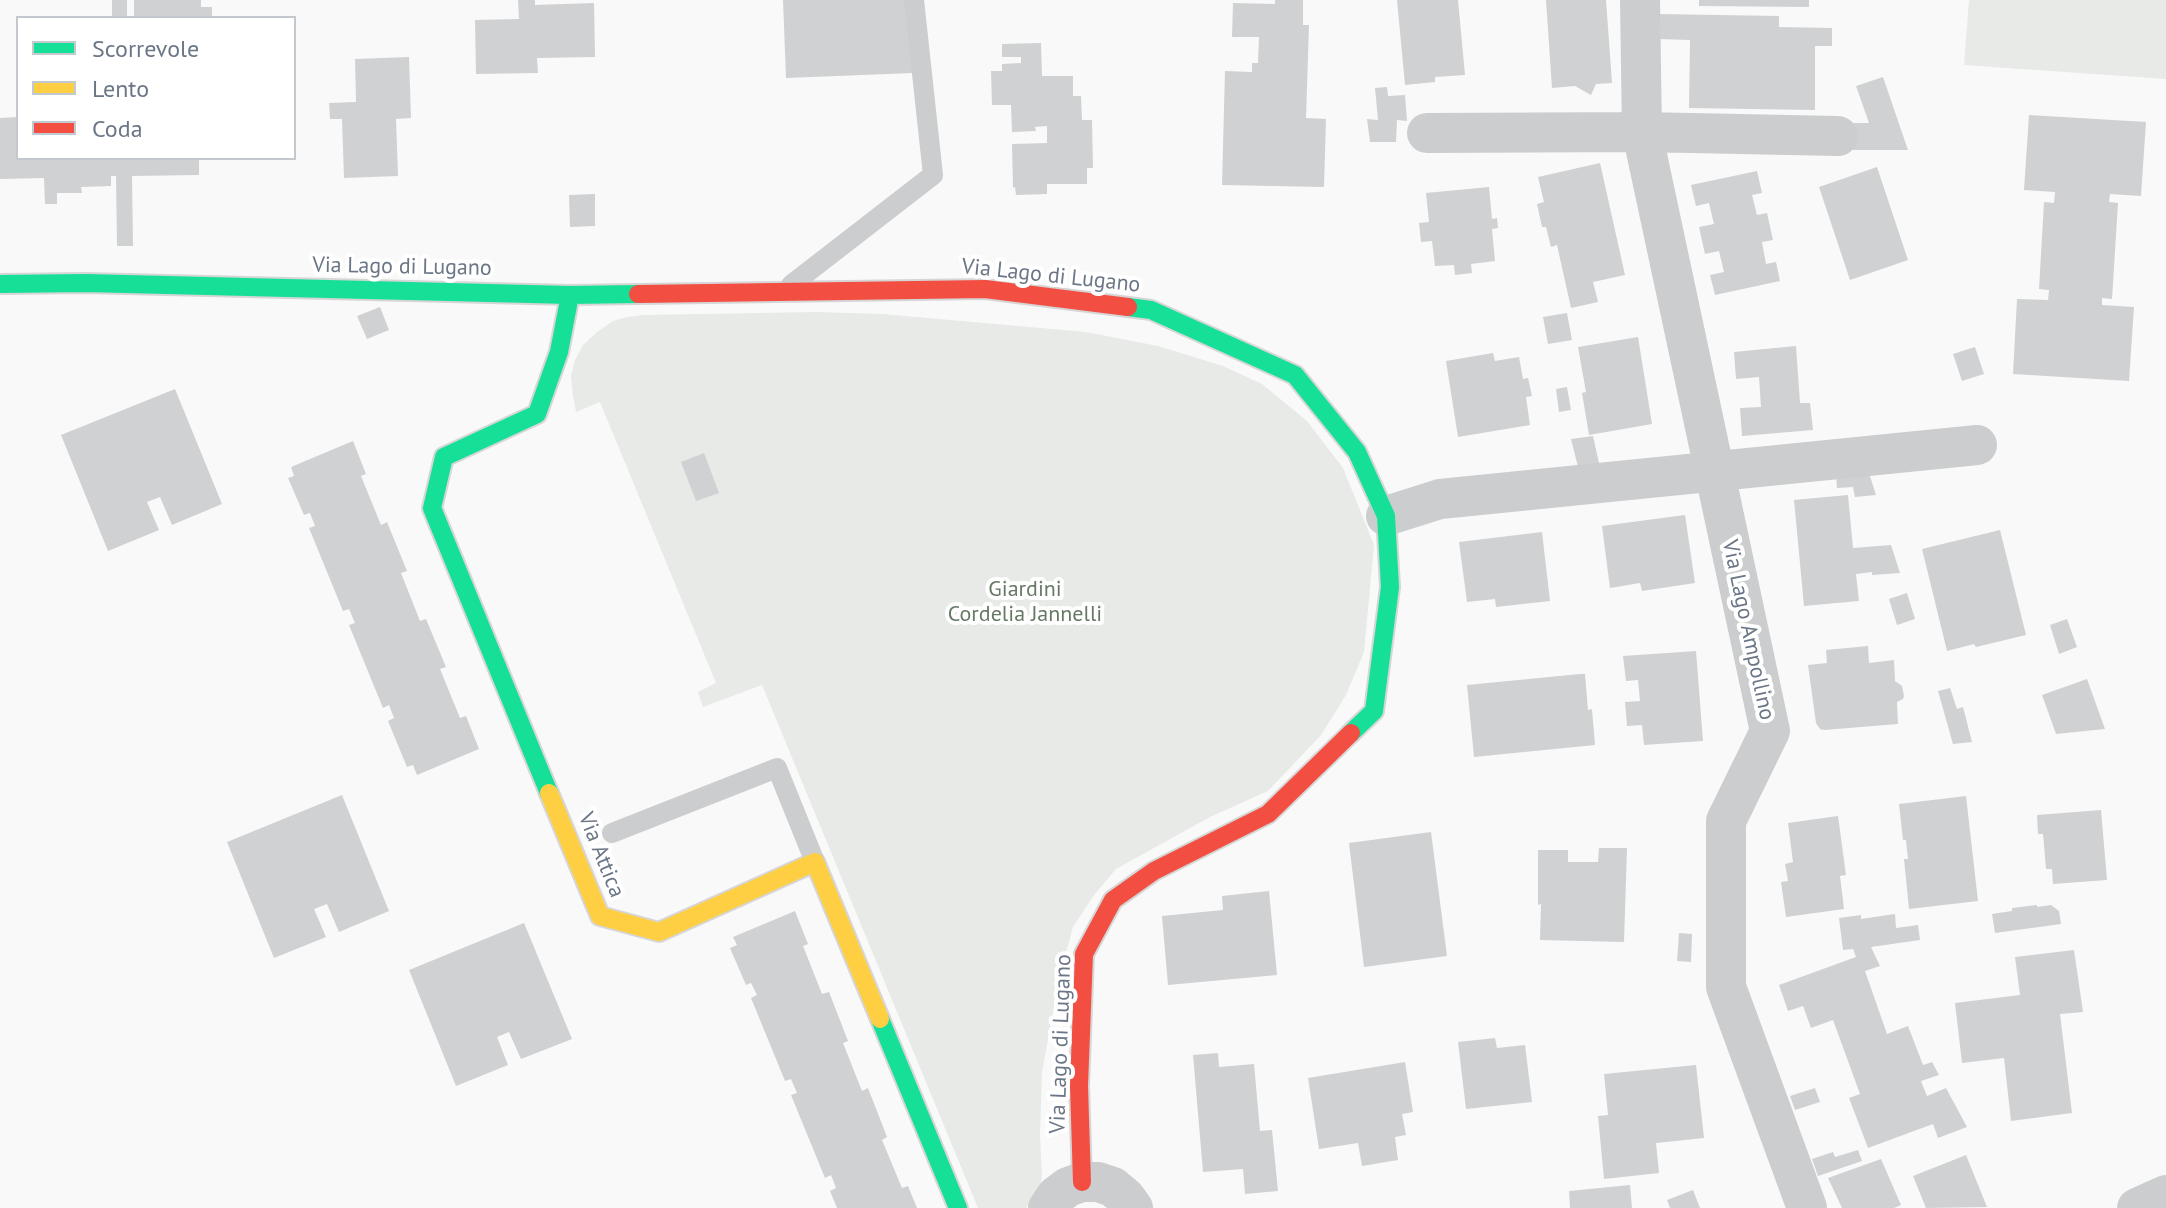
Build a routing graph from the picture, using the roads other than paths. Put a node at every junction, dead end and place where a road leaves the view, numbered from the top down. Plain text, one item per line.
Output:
1 (914, 0) edge
2 (1640, 0) edge
3 (1642, 132) junction
4 (1427, 133) dead end
5 (1838, 136) dead end
6 (0, 284) edge
7 (781, 292) junction
8 (570, 295) junction
9 (754, 313) dead end
10 (1977, 445) dead end
11 (1714, 471) junction
12 (1386, 516) junction
13 (612, 833) dead end
14 (815, 862) junction
15 (1082, 1182) junction
16 (2166, 1195) edge
17 (958, 1208) edge
18 (1048, 1208) edge
19 (1133, 1208) edge
20 (1807, 1208) edge
21 (2137, 1208) edge

1 - 7 lane
2 - 3 street, Via Lago Ampollino
3 - 4 street
3 - 5 street
3 - 11 street, Via Lago Ampollino
6 - 8 street, Via Lago di Lugano
7 - 8 street, Via Lago di Lugano
7 - 9 lane
7 - 12 street, Via Lago di Lugano
8 - 14 street, Via Attica
10 - 11 street
11 - 12 street
11 - 20 street, Via Lago Ampollino
12 - 15 street, Via Lago di Lugano
13 - 14 lane
14 - 17 street
15 - 18 street
15 - 19 street
16 - 21 street

